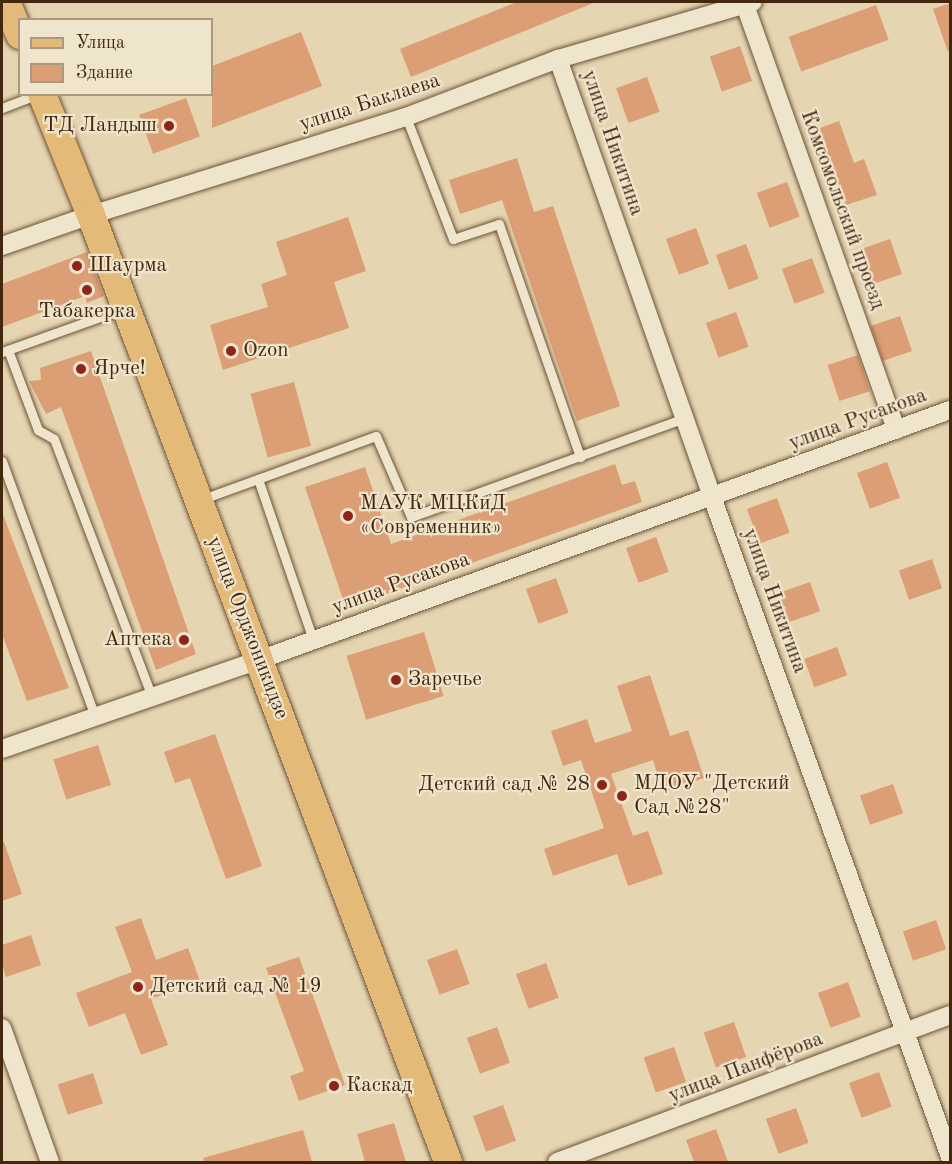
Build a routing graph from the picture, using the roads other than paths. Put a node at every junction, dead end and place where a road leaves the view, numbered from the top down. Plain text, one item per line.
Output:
1 (6, 2) edge
2 (749, 3) edge
3 (18, 30) edge
4 (558, 59) junction
5 (35, 96) edge
6 (41, 96) edge
7 (2, 108) edge
8 (406, 117) junction
9 (91, 215) junction
10 (2, 246) edge
11 (124, 309) junction
12 (5, 351) edge
13 (951, 410) edge
14 (685, 418) junction
15 (896, 430) junction
16 (579, 457) junction
17 (2, 461) edge
18 (258, 479) junction
19 (712, 497) junction
20 (198, 501) junction
21 (313, 640) junction
22 (259, 660) junction
23 (152, 697) junction
24 (95, 717) junction
25 (2, 749) edge
26 (951, 1015) edge
27 (2, 1028) edge
28 (905, 1032) junction
29 (951, 1157) edge
30 (50, 1162) edge
31 (448, 1162) edge
32 (557, 1162) edge

1 - 3 main road
2 - 4 street, улица Баклаева
2 - 15 street, Комсомольский проезд
4 - 8 street, улица Баклаева
4 - 14 street, улица Никитина
5 - 7 lane
6 - 9 main road, улица Орджоникидзе
8 - 9 street, улица Баклаева
8 - 16 lane
9 - 10 street, улица Баклаева
9 - 11 main road, улица Орджоникидзе
11 - 12 lane
11 - 20 main road, улица Орджоникидзе
12 - 23 lane
13 - 15 street, улица Русакова
14 - 16 lane
14 - 19 street, улица Никитина
15 - 19 street, улица Русакова
16 - 18 lane
17 - 24 lane
18 - 20 lane
18 - 21 lane
19 - 21 street, улица Русакова
19 - 28 street, улица Никитина
20 - 22 main road, улица Орджоникидзе
21 - 22 street, улица Русакова
22 - 23 street, улица Русакова
22 - 31 main road, улица Орджоникидзе
23 - 24 street, улица Русакова
24 - 25 street, улица Русакова
26 - 28 street, улица Панфёрова
27 - 30 street
28 - 29 street, улица Никитина
28 - 32 street, улица Панфёрова

